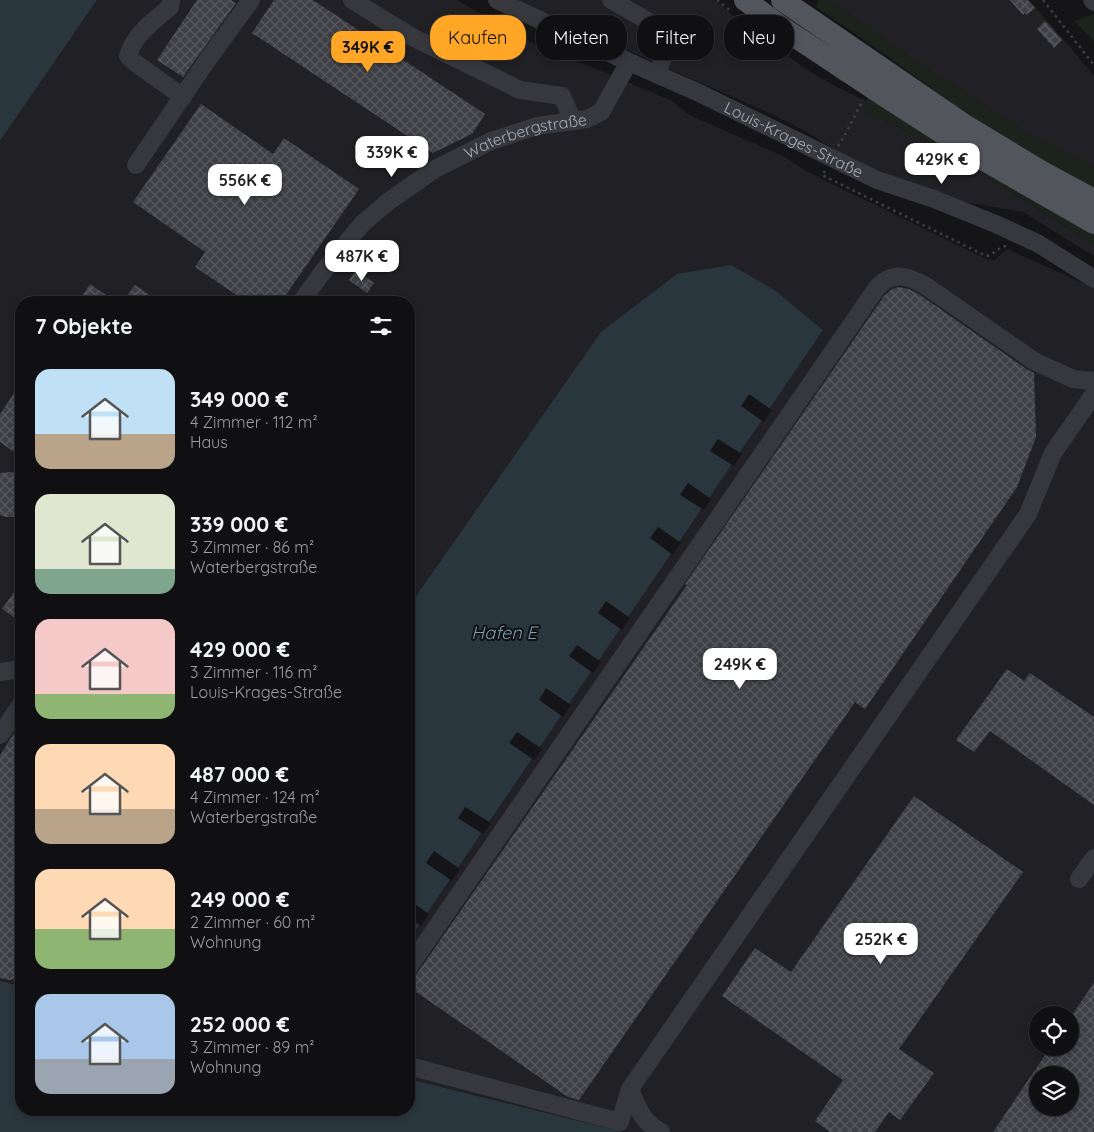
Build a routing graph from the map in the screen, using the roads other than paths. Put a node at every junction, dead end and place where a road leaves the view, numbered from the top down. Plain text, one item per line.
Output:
1 (171, 0) edge
2 (251, 0) edge
3 (352, 0) edge
4 (498, 0) edge
5 (611, 0) edge
6 (782, 0) edge
7 (741, 8) edge
8 (760, 15) edge
9 (770, 15) edge
10 (794, 35) edge
11 (629, 62) junction
12 (657, 74) junction
13 (183, 96) junction
14 (574, 121) junction
15 (136, 165) dead end
16 (1094, 200) edge
17 (1094, 223) edge
18 (1094, 279) edge
19 (305, 296) edge
20 (1094, 381) edge
21 (1094, 394) edge
22 (15, 670) edge
23 (0, 672) edge
24 (15, 713) edge
25 (0, 735) edge
26 (1094, 858) edge
27 (1079, 880) dead end
28 (415, 959) edge
29 (415, 1068) edge
30 (630, 1089) junction
31 (661, 1132) edge

1 - 13 street
2 - 13 street
3 - 14 street
4 - 11 street, Louis-Krages-Straße
5 - 12 street
6 - 9 street
6 - 16 main road
7 - 8 main road
10 - 17 main road
11 - 12 street, Louis-Krages-Straße
11 - 14 street, Waterbergstraße
12 - 18 street, Louis-Krages-Straße
13 - 15 street
14 - 19 street, Waterbergstraße
20 - 28 street
21 - 30 street
22 - 23 street
24 - 25 street
26 - 27 street
29 - 30 street
30 - 31 street

